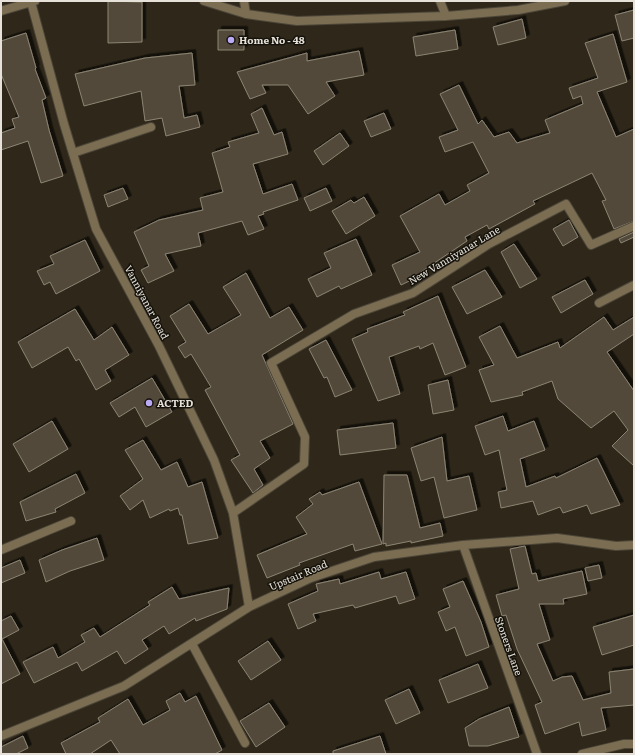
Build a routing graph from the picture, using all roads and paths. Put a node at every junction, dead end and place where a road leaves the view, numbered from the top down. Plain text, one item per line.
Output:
1 (204, 1) edge
2 (244, 1) edge
3 (440, 1) edge
4 (564, 1) edge
5 (33, 2) edge
6 (1, 11) edge
7 (246, 14) junction
8 (446, 16) junction
9 (151, 128) dead end
10 (73, 153) junction
11 (634, 226) edge
12 (634, 285) edge
13 (599, 303) dead end
14 (233, 513) junction
15 (71, 521) dead end
16 (463, 545) junction
17 (634, 545) edge
18 (1, 550) edge
19 (249, 607) junction
20 (192, 644) junction
21 (1, 736) edge
22 (245, 743) dead end
23 (634, 744) edge
24 (537, 754) edge
25 (582, 754) edge

1 - 7 street
2 - 7 street
3 - 8 street
4 - 8 street
5 - 6 street
5 - 10 street, Vanniyanar Road
7 - 8 street
9 - 10 street
10 - 14 street, Vanniyanar Road
11 - 14 street, New Vanniyanar Lane
12 - 13 street
14 - 19 street, Vanniyanar Road
15 - 18 street
16 - 17 street, Upstair Road
16 - 19 street, Upstair Road
16 - 24 street, Stoners Lane
19 - 20 street, Upstair Road
20 - 21 street, Upstair Road
20 - 22 street
23 - 25 street

